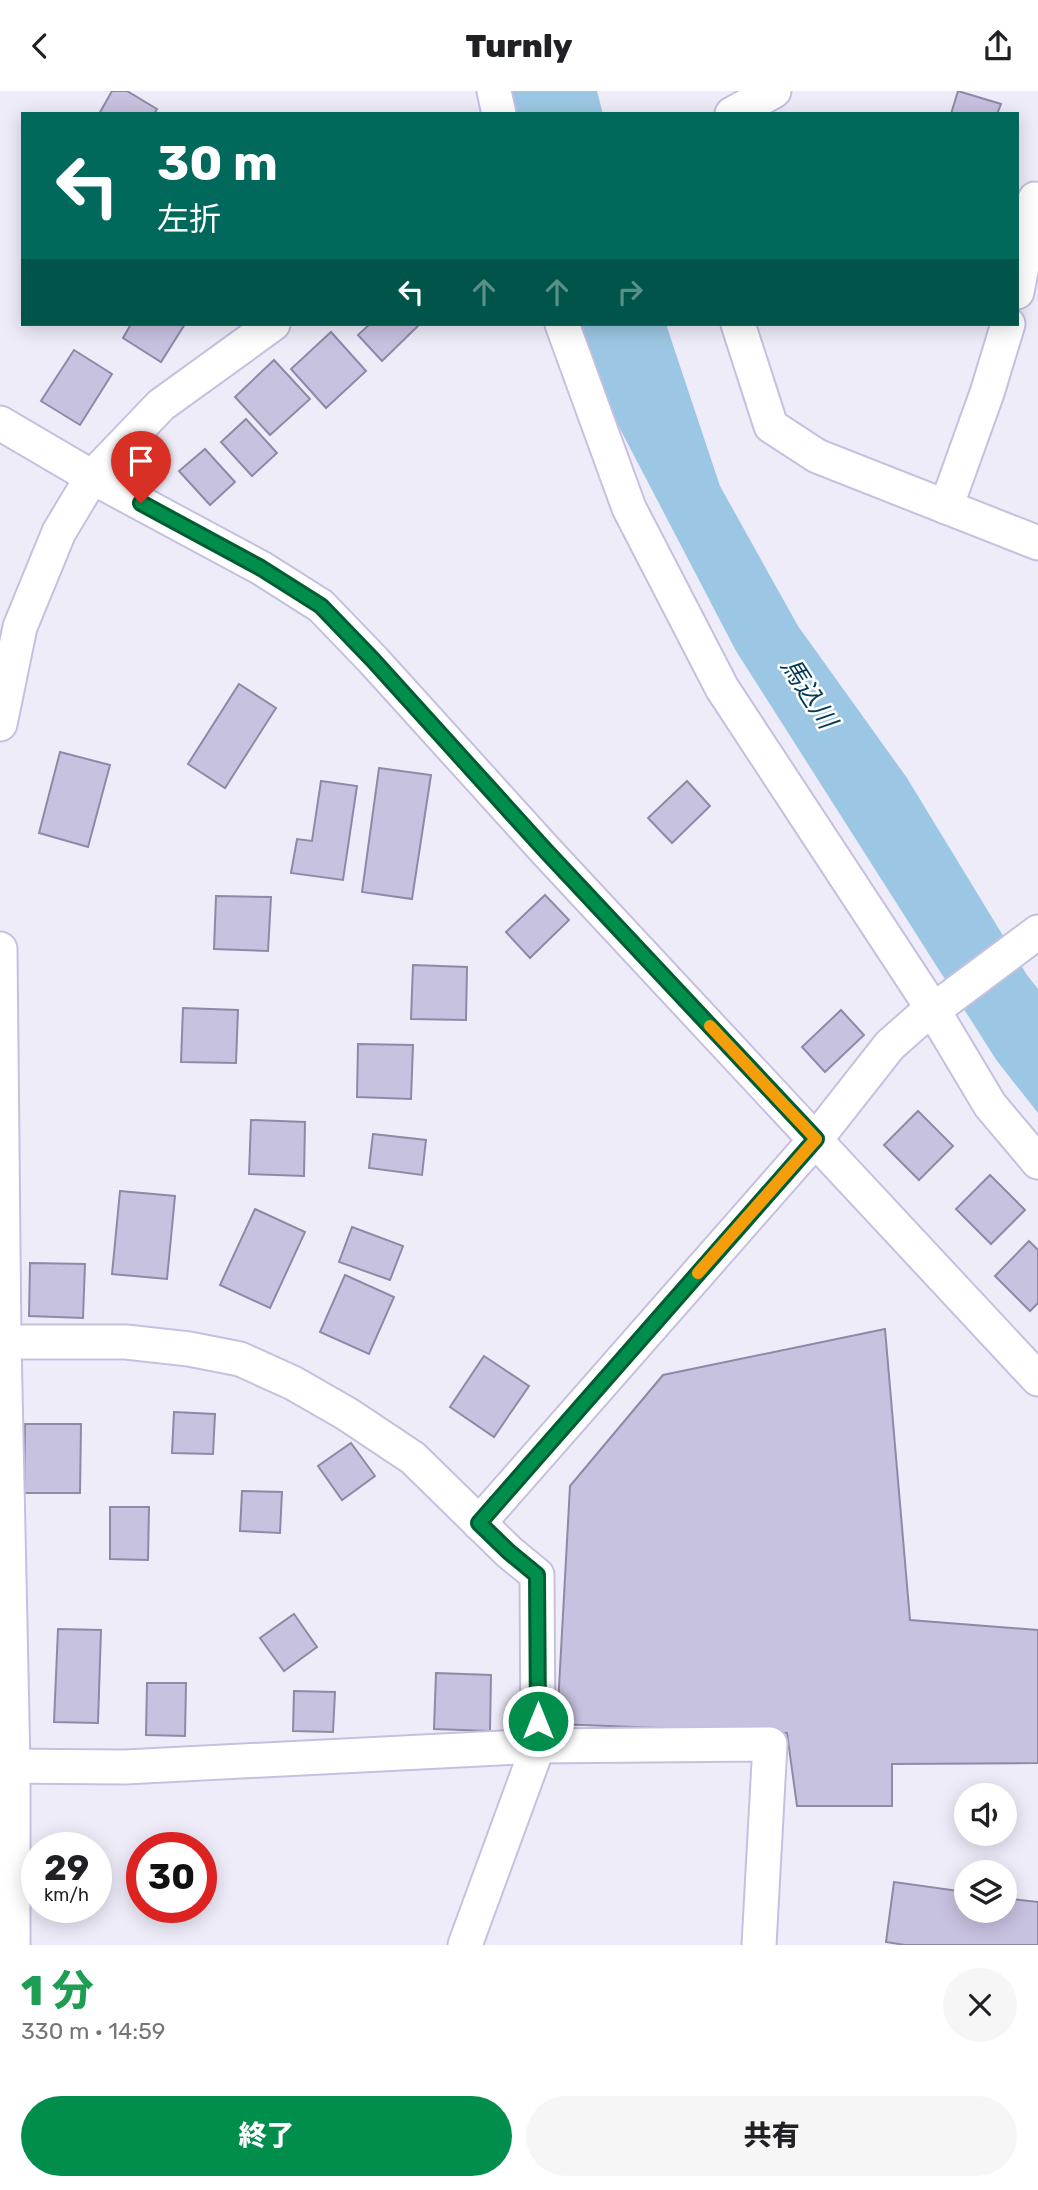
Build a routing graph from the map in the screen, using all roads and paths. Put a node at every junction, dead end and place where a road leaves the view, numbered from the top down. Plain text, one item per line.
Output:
1 (494, 91) edge
2 (774, 91) edge
3 (499, 112) edge
4 (736, 112) edge
5 (1030, 198) edge
6 (1019, 278) edge
7 (270, 326) edge
8 (563, 326) edge
9 (739, 326) edge
10 (1007, 326) edge
11 (0, 423) edge
12 (92, 477) junction
13 (946, 507) junction
14 (1038, 543) edge
15 (0, 724) edge
16 (1038, 932) edge
17 (0, 949) edge
18 (936, 1007) junction
19 (816, 1139) junction
20 (1038, 1162) edge
21 (2, 1342) edge
22 (1038, 1379) edge
23 (479, 1523) junction
24 (538, 1746) junction
25 (6, 1766) edge
26 (13, 1945) edge
27 (465, 1945) edge
28 (759, 1945) edge

1 - 3 street
2 - 4 street
5 - 6 street
7 - 12 street
8 - 18 street
9 - 13 street
10 - 13 street
11 - 12 street
12 - 15 street
12 - 19 street
13 - 14 street
16 - 18 street
17 - 21 street
18 - 19 street
18 - 20 street
19 - 22 street
19 - 23 street
21 - 23 street
21 - 25 street
23 - 24 street
24 - 25 street
24 - 27 street
24 - 28 street
25 - 26 street

